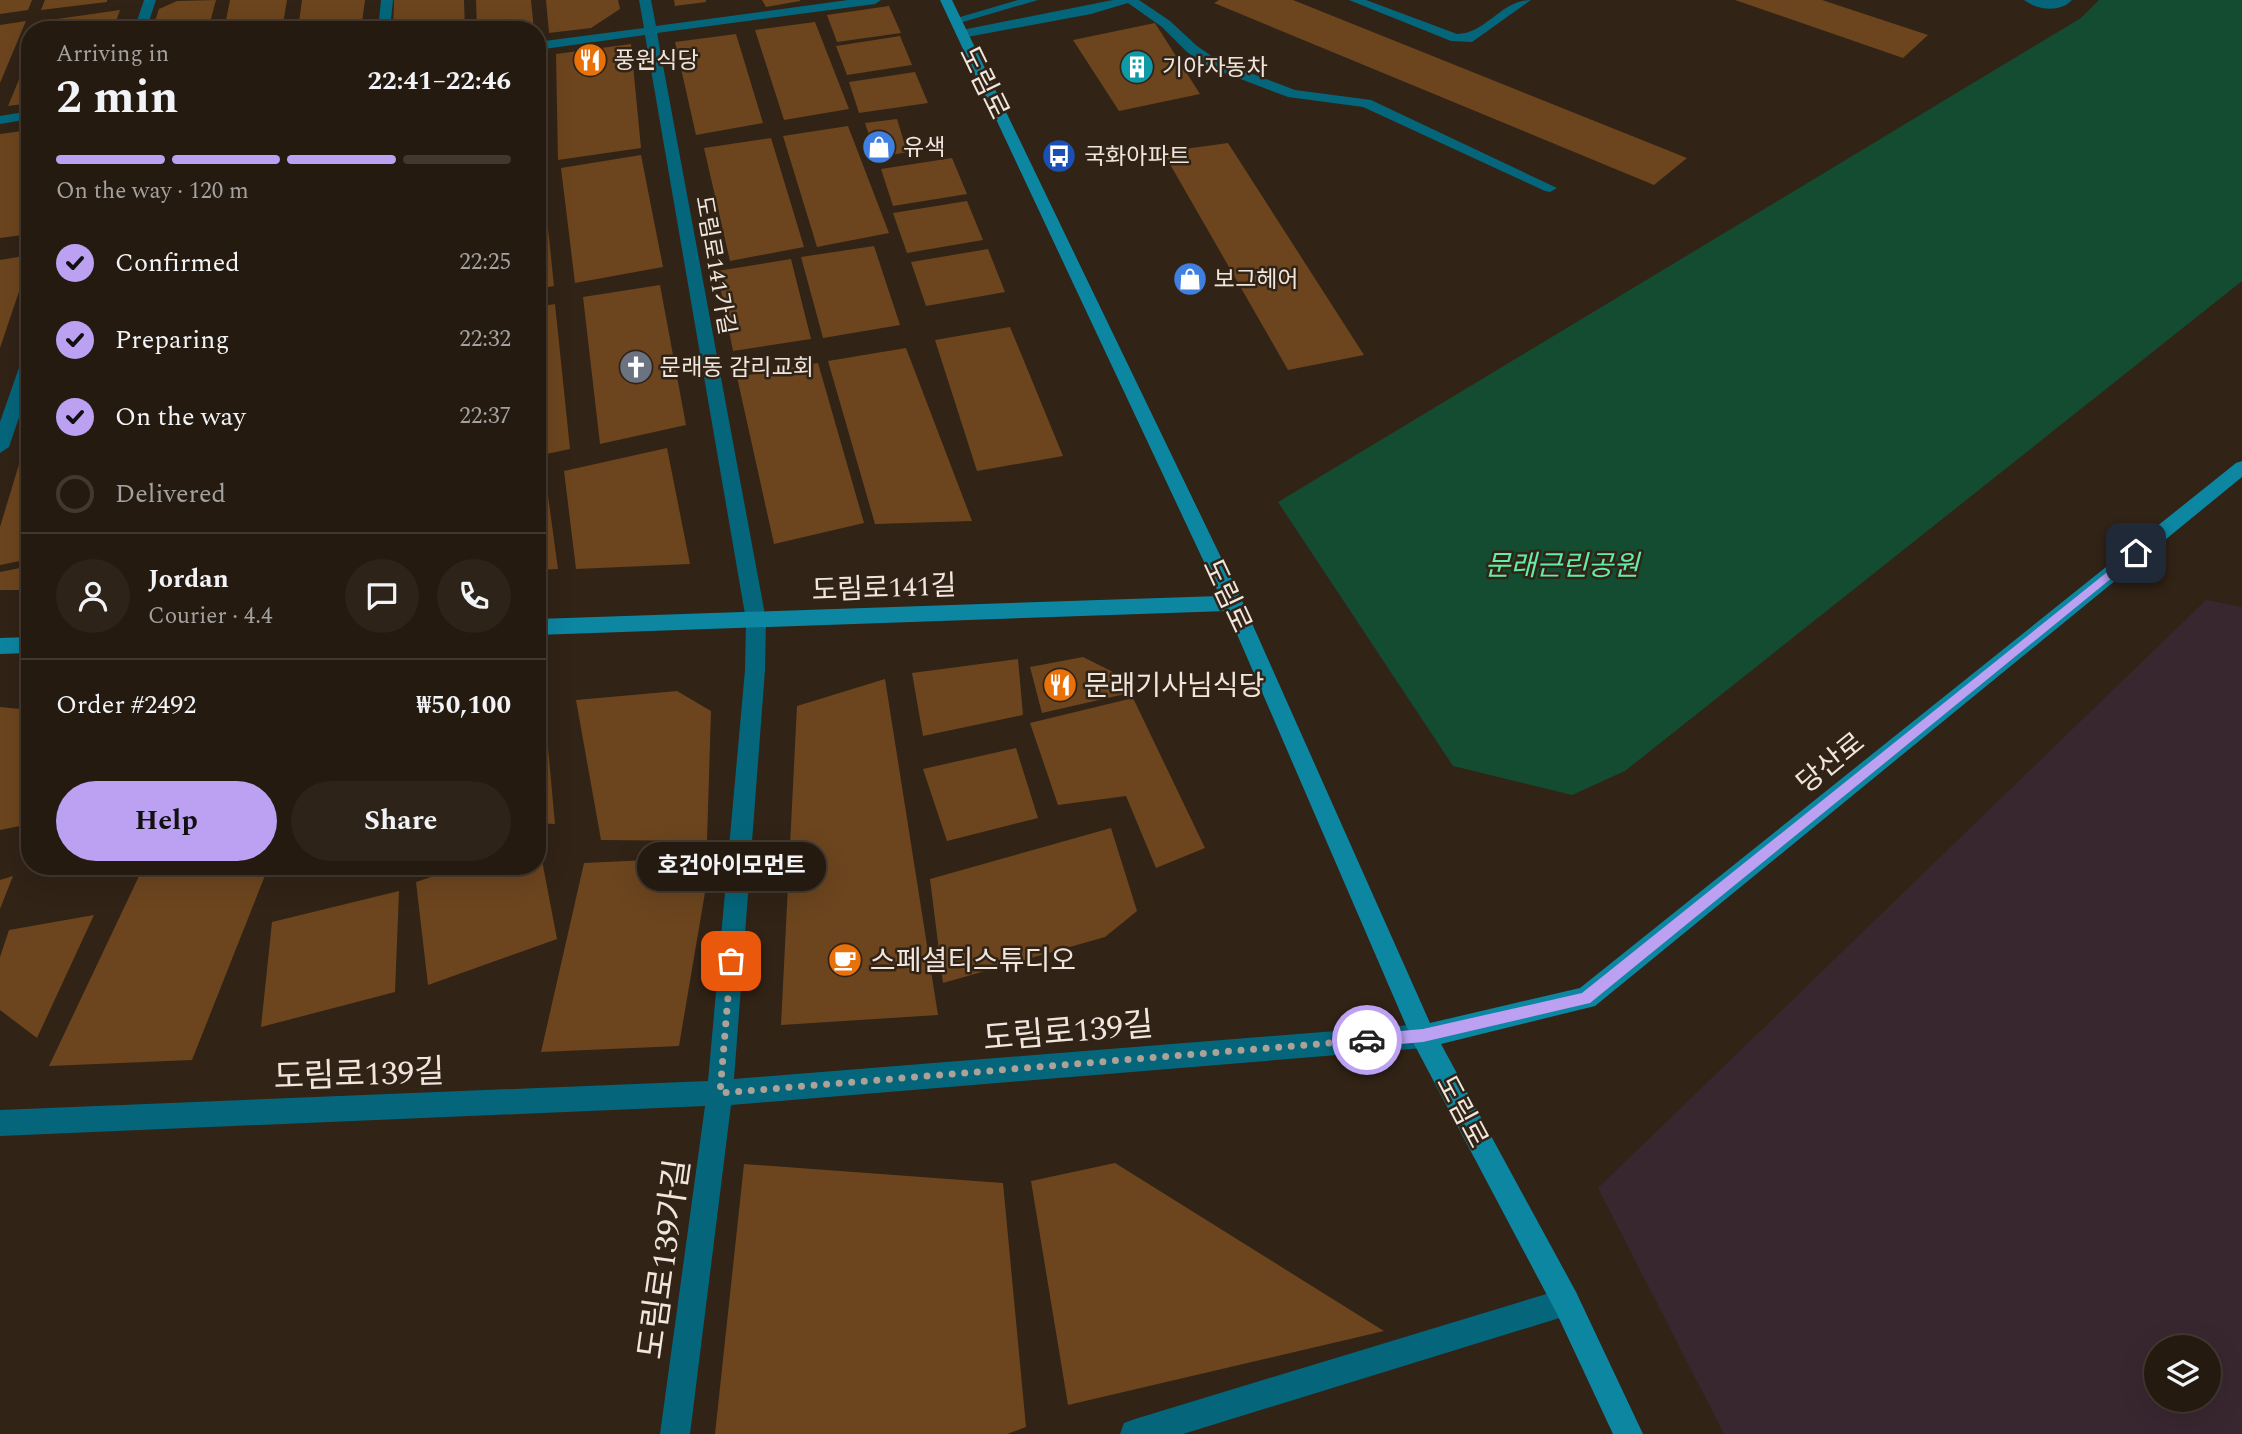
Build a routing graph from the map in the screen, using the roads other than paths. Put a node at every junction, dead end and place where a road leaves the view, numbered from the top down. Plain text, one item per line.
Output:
1 (150, 0) edge
2 (387, 0) edge
3 (645, 0) edge
4 (875, 0) edge
5 (946, 0) edge
6 (1032, 0) edge
7 (1128, 0) edge
8 (1355, 0) edge
9 (1525, 0) edge
10 (2030, 0) edge
11 (2066, 0) edge
12 (143, 21) edge
13 (385, 21) edge
14 (959, 27) junction
15 (651, 30) junction
16 (546, 45) edge
17 (21, 117) edge
18 (0, 120) edge
19 (1550, 188) dead end
20 (21, 385) edge
21 (0, 447) edge
22 (2242, 467) edge
23 (1233, 603) junction
24 (756, 620) junction
25 (546, 627) edge
26 (21, 645) edge
27 (0, 646) edge
28 (1423, 1036) junction
29 (720, 1093) junction
30 (0, 1123) edge
31 (1566, 1302) junction
32 (675, 1434) edge
33 (1135, 1434) edge
34 (1628, 1434) edge

1 - 12 street
2 - 13 street
3 - 15 street, 도림로141가길
4 - 15 street
5 - 14 main road, 도림로
6 - 14 street
7 - 14 street
7 - 19 street
8 - 9 street
10 - 11 street
14 - 23 main road, 도림로
15 - 16 street
15 - 24 street, 도림로141가길
17 - 18 street
20 - 21 street
22 - 28 main road, 당산로
23 - 24 main road, 도림로141길
23 - 28 main road, 도림로
24 - 25 main road, 도림로141길
24 - 29 street
26 - 27 main road
28 - 29 street, 도림로139길
28 - 31 main road, 도림로
29 - 30 street, 도림로139길
29 - 32 street, 도림로139가길
31 - 33 street
31 - 34 main road, 도림로

